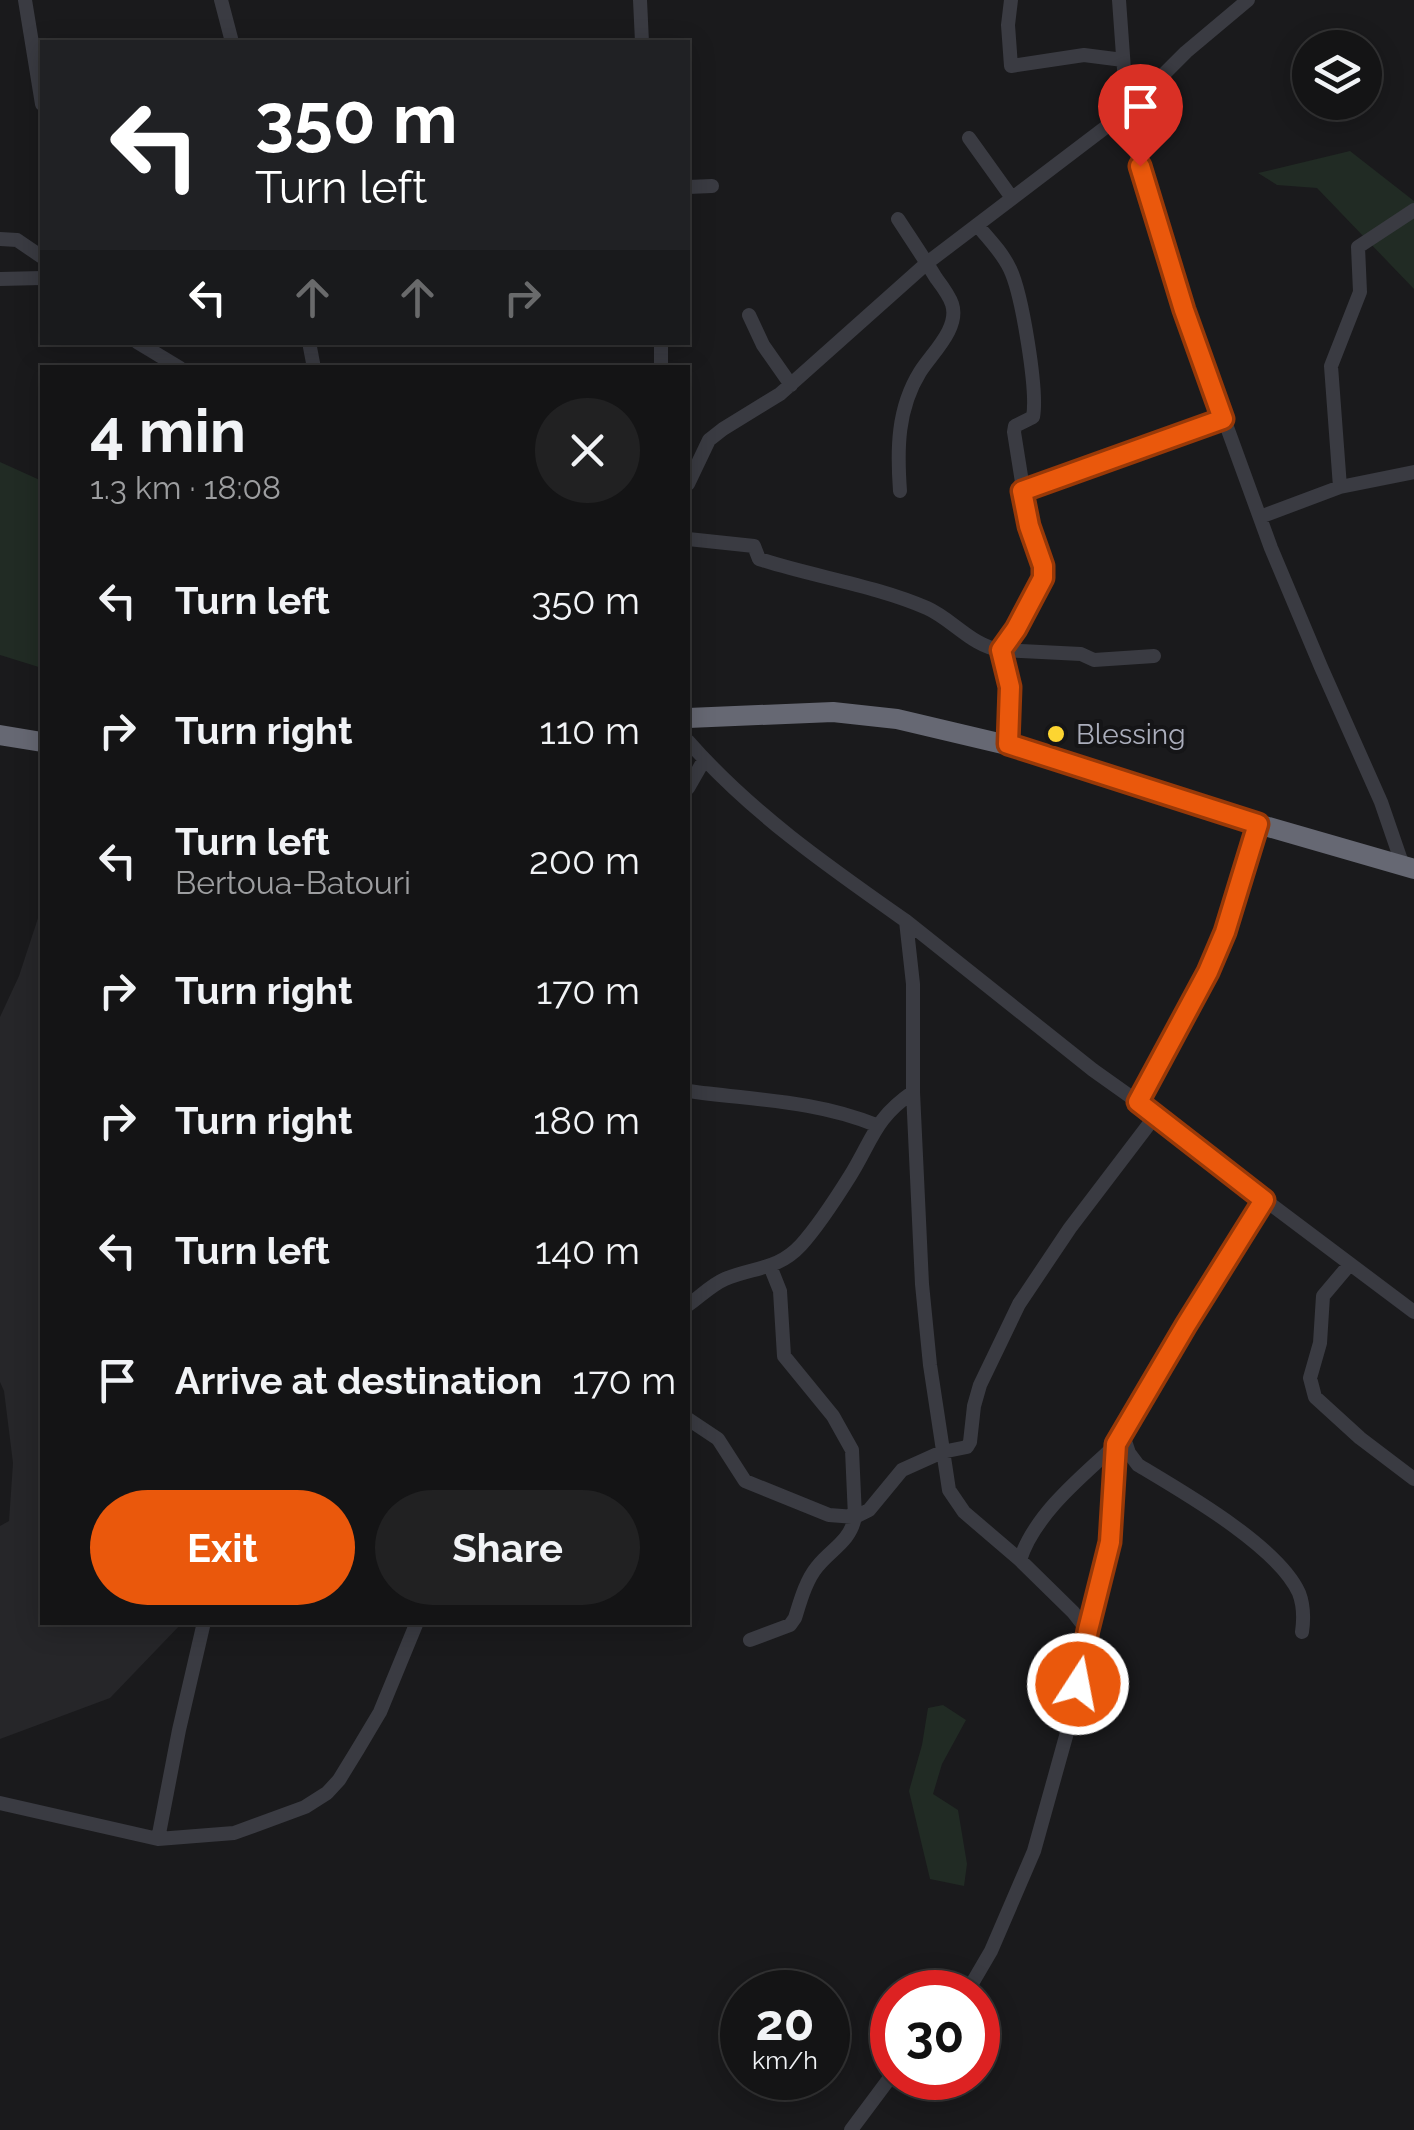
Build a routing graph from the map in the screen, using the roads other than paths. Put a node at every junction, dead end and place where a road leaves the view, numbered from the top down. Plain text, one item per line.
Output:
1 (25, 0) edge
2 (221, 0) edge
3 (640, 0) edge
4 (1011, 0) edge
5 (1119, 0) edge
6 (1248, 0) edge
7 (231, 40) edge
8 (642, 40) edge
9 (1123, 60) junction
10 (40, 92) edge
11 (1127, 111) junction
12 (969, 138) dead end
13 (712, 186) dead end
14 (690, 187) edge
15 (1012, 198) junction
16 (1414, 210) edge
17 (898, 219) dead end
18 (977, 225) junction
19 (0, 239) edge
20 (40, 256) edge
21 (927, 263) junction
22 (40, 278) edge
23 (0, 279) edge
24 (749, 315) dead end
25 (143, 345) edge
26 (175, 365) edge
27 (790, 384) junction
28 (1223, 419) junction
29 (1414, 472) edge
30 (690, 480) edge
31 (1340, 487) junction
32 (1022, 491) junction
33 (900, 492) dead end
34 (1260, 517) junction
35 (690, 539) edge
36 (1001, 650) junction
37 (1154, 656) dead end
38 (690, 718) edge
39 (0, 736) edge
40 (40, 742) edge
41 (690, 743) edge
42 (1008, 744) junction
43 (704, 760) junction
44 (690, 784) edge
45 (1258, 824) junction
46 (1409, 868) edge
47 (906, 922) junction
48 (690, 1091) edge
49 (913, 1092) junction
50 (1138, 1102) junction
51 (1156, 1115) junction
52 (876, 1125) junction
53 (1264, 1200) junction
54 (1350, 1264) junction
55 (770, 1266) junction
56 (690, 1305) edge
57 (1414, 1312) edge
58 (690, 1420) edge
59 (1120, 1440) junction
60 (942, 1452) junction
61 (1414, 1478) edge
62 (855, 1517) junction
63 (1020, 1560) junction
64 (203, 1625) edge
65 (415, 1625) edge
66 (1088, 1630) junction
67 (1302, 1632) dead end
68 (750, 1640) dead end
69 (0, 1803) edge
70 (158, 1839) junction
71 (979, 1970) edge
72 (873, 2100) edge
73 (851, 2130) edge

1 - 10 street
2 - 7 street
3 - 8 street
4 - 9 street
5 - 9 street
6 - 11 street
9 - 11 street
11 - 15 street
11 - 28 street
12 - 15 street
13 - 14 street
15 - 18 street
16 - 31 street
17 - 21 street
18 - 21 street
18 - 32 street
19 - 20 street
21 - 27 street
21 - 33 street
22 - 23 street
24 - 27 street
25 - 26 street
27 - 30 street
28 - 32 street
28 - 34 street
29 - 31 street
31 - 34 street
32 - 36 street
34 - 46 street
35 - 36 street
36 - 37 street
36 - 42 street
38 - 42 highway
39 - 40 highway
41 - 43 street
42 - 45 highway
43 - 44 street
43 - 47 street
45 - 46 highway
45 - 50 street
47 - 49 street
47 - 50 street
48 - 52 street
49 - 52 street
49 - 60 street
50 - 51 street
51 - 53 street
51 - 60 street
52 - 55 street
53 - 54 street
53 - 59 street
54 - 57 street
54 - 61 street
55 - 56 street
55 - 62 street
58 - 62 street
59 - 63 street
59 - 66 street
59 - 67 street
60 - 62 street
60 - 63 street
62 - 68 street
63 - 66 street
64 - 70 street
65 - 70 street
66 - 71 street
69 - 70 street
72 - 73 street

